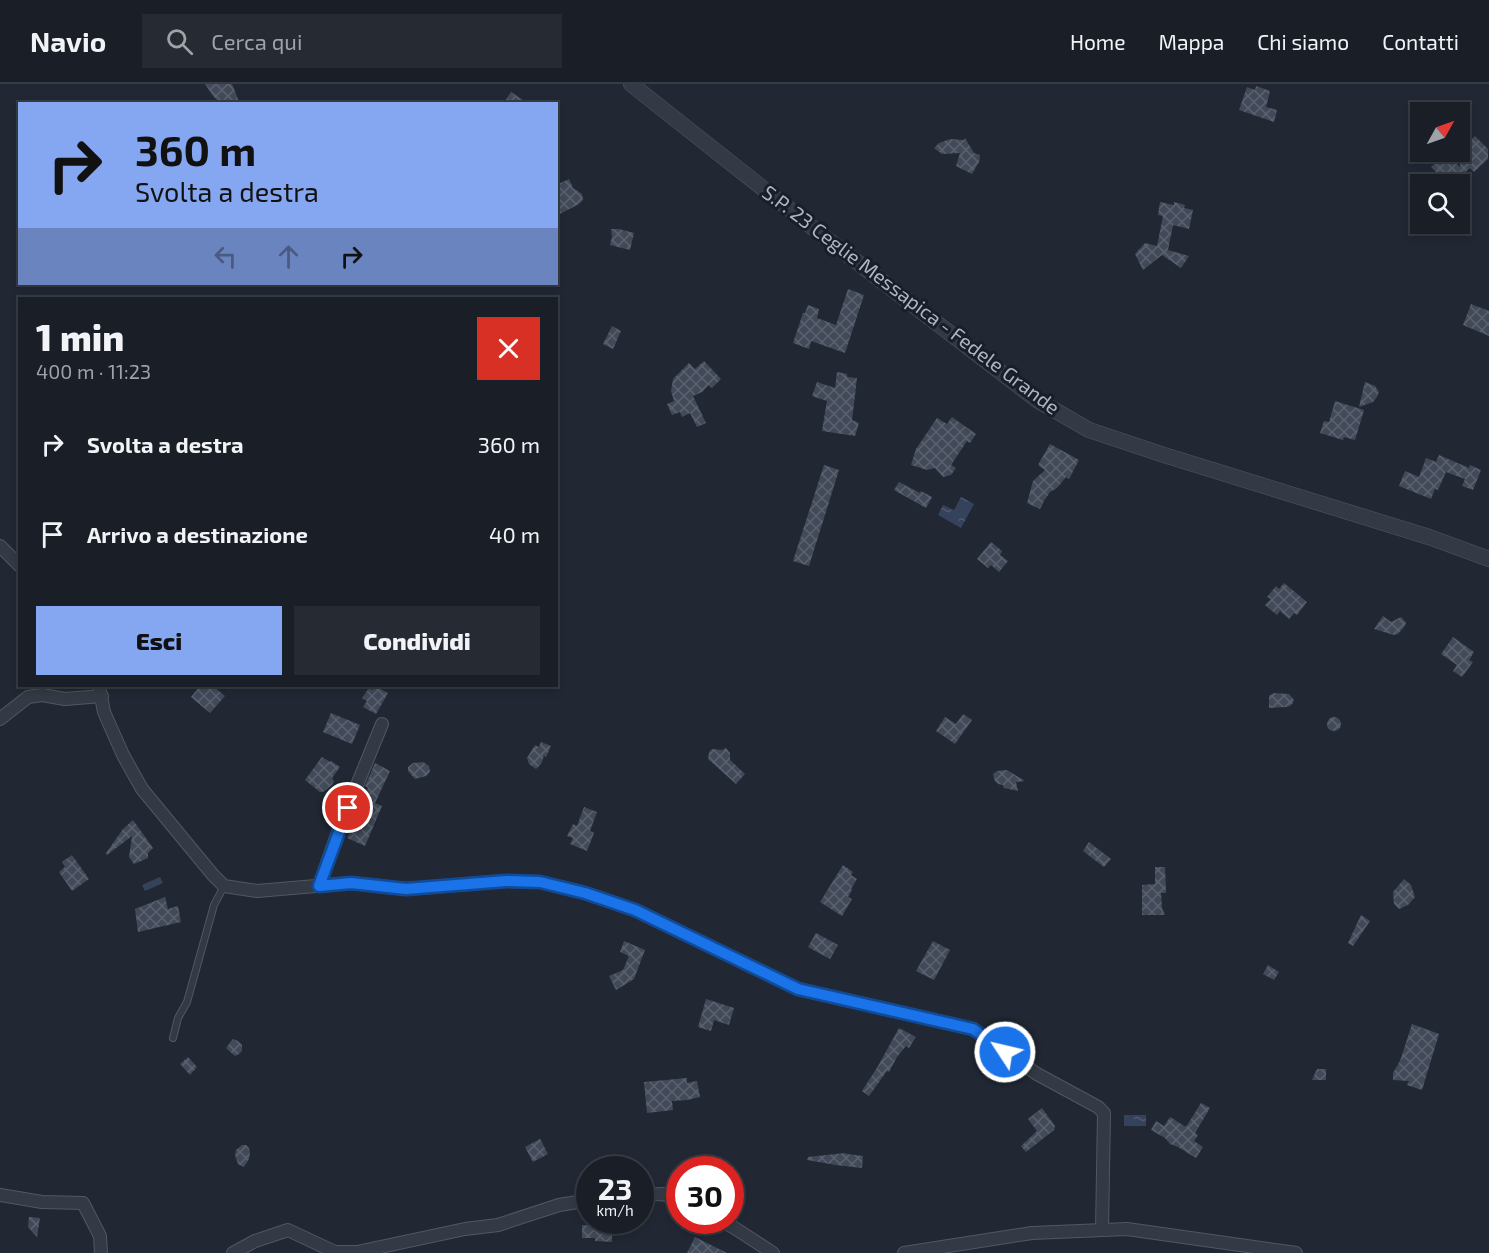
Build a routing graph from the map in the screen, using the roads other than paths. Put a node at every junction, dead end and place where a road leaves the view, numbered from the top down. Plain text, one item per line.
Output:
1 (631, 84) edge
2 (0, 546) edge
3 (1489, 560) edge
4 (18, 564) edge
5 (100, 691) edge
6 (0, 719) edge
7 (382, 724) dead end
8 (224, 886) junction
9 (319, 886) junction
10 (172, 1038) dead end
11 (0, 1195) edge
12 (576, 1202) edge
13 (1102, 1230) junction
14 (744, 1234) edge
15 (1236, 1249) edge
16 (101, 1253) edge
17 (233, 1253) edge
18 (773, 1253) edge
19 (904, 1253) edge
20 (1296, 1253) edge

1 - 3 street, S.P. 23 Ceglie Messapica - Fedele Grande
2 - 4 street
5 - 6 street
5 - 8 street
7 - 9 street
8 - 9 street
8 - 10 lane
9 - 13 street
11 - 16 street
12 - 17 street
13 - 15 street
13 - 19 street
14 - 18 street
15 - 20 street

